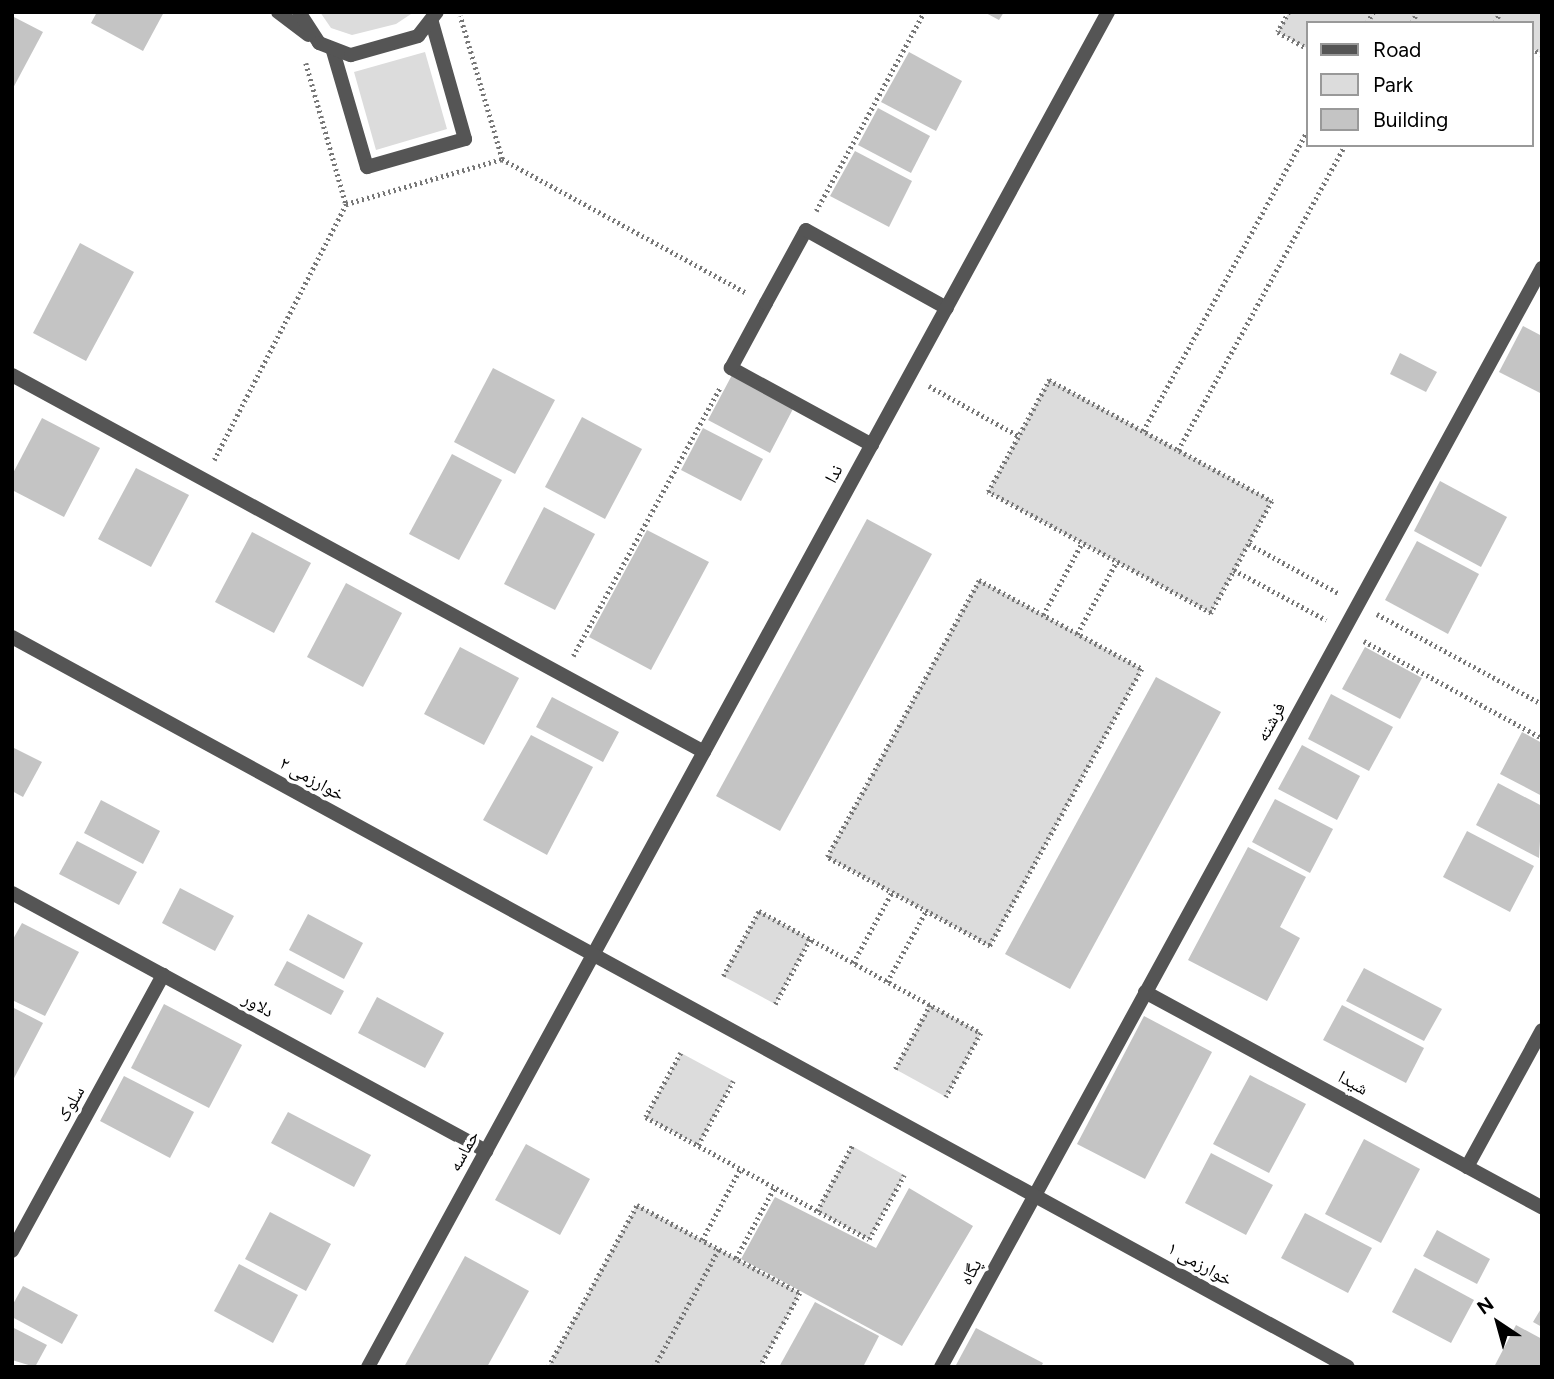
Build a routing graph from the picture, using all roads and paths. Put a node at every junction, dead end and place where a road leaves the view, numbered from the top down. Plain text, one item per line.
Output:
1 (278, 12) edge
2 (299, 12) edge
3 (925, 12) edge
4 (1108, 12) edge
5 (1289, 12) edge
6 (434, 17) edge
7 (319, 43) junction
8 (1306, 47) edge
9 (333, 51) junction
10 (1306, 134) edge
11 (1344, 147) edge
12 (502, 159) dead end
13 (346, 204) dead end
14 (806, 230) junction
15 (1542, 268) edge
16 (766, 303) junction
17 (947, 308) junction
18 (731, 368) junction
19 (12, 375) edge
20 (909, 376) junction
21 (1143, 431) junction
22 (1019, 436) junction
23 (872, 445) junction
24 (1178, 450) junction
25 (204, 479) junction
26 (1082, 543) junction
27 (1249, 544) junction
28 (1117, 561) junction
29 (1234, 570) junction
30 (1358, 604) junction
31 (1043, 615) junction
32 (1344, 630) junction
33 (1077, 634) junction
34 (12, 637) edge
35 (563, 675) junction
36 (1542, 704) edge
37 (1542, 737) edge
38 (704, 752) junction
39 (892, 892) junction
40 (12, 893) edge
41 (926, 911) junction
42 (810, 939) junction
43 (593, 955) junction
44 (853, 963) junction
45 (163, 975) junction
46 (723, 976) dead end
47 (887, 982) junction
48 (1145, 992) junction
49 (775, 1004) dead end
50 (930, 1005) junction
51 (1542, 1030) edge
52 (681, 1053) dead end
53 (895, 1069) dead end
54 (733, 1081) dead end
55 (946, 1097) dead end
56 (698, 1145) junction
57 (852, 1146) dead end
58 (486, 1151) junction
59 (1467, 1167) junction
60 (740, 1169) junction
61 (904, 1175) dead end
62 (774, 1188) junction
63 (1034, 1196) junction
64 (1542, 1208) edge
65 (817, 1211) junction
66 (702, 1240) junction
67 (719, 1249) junction
68 (12, 1251) edge
69 (736, 1258) junction
70 (368, 1367) edge
71 (548, 1367) edge
72 (654, 1367) edge
73 (760, 1367) edge
74 (941, 1367) edge
75 (1348, 1367) edge

1 - 7 street
2 - 7 street
3 - 14 path
4 - 17 street, ندا
5 - 8 path
6 - 9 street
6 - 9 street
7 - 9 street
10 - 21 path
11 - 24 path
12 - 16 path
13 - 25 path
14 - 16 street
14 - 17 street
15 - 30 street, فرشته
16 - 18 street
17 - 20 street, ندا
18 - 23 street
18 - 35 path
19 - 25 street
20 - 22 path
20 - 23 street, ندا
21 - 22 path
21 - 24 path
22 - 26 path
23 - 38 street, ندا
24 - 27 path
25 - 35 street
26 - 28 path
26 - 31 path
27 - 29 path
27 - 30 path
28 - 29 path
28 - 33 path
29 - 32 path
30 - 32 street, فرشته
30 - 36 path
31 - 33 path
31 - 39 path
32 - 37 path
32 - 48 street, فرشته
33 - 41 path
34 - 43 street, خوارزمی ۲
35 - 38 street
38 - 43 street, ندا
39 - 41 path
39 - 44 path
40 - 45 street, دلاور
41 - 47 path
42 - 44 path
42 - 46 path
42 - 49 path
43 - 58 street, حماسه
43 - 63 street, خوارزمی ۲
44 - 47 path
45 - 58 street, دلاور
45 - 68 street, سلوک
47 - 50 path
48 - 59 street, شیدا
48 - 63 street, فرشته
50 - 53 path
50 - 55 path
51 - 59 street
52 - 56 path
54 - 56 path
56 - 60 path
57 - 65 path
58 - 70 street, حماسه
59 - 64 street, شیدا
60 - 62 path
60 - 66 path
61 - 65 path
62 - 65 path
62 - 69 path
63 - 74 street, پگاه
63 - 75 street, خوارزمی ۱
66 - 67 path
66 - 71 path
67 - 69 path
67 - 72 path
69 - 73 path

